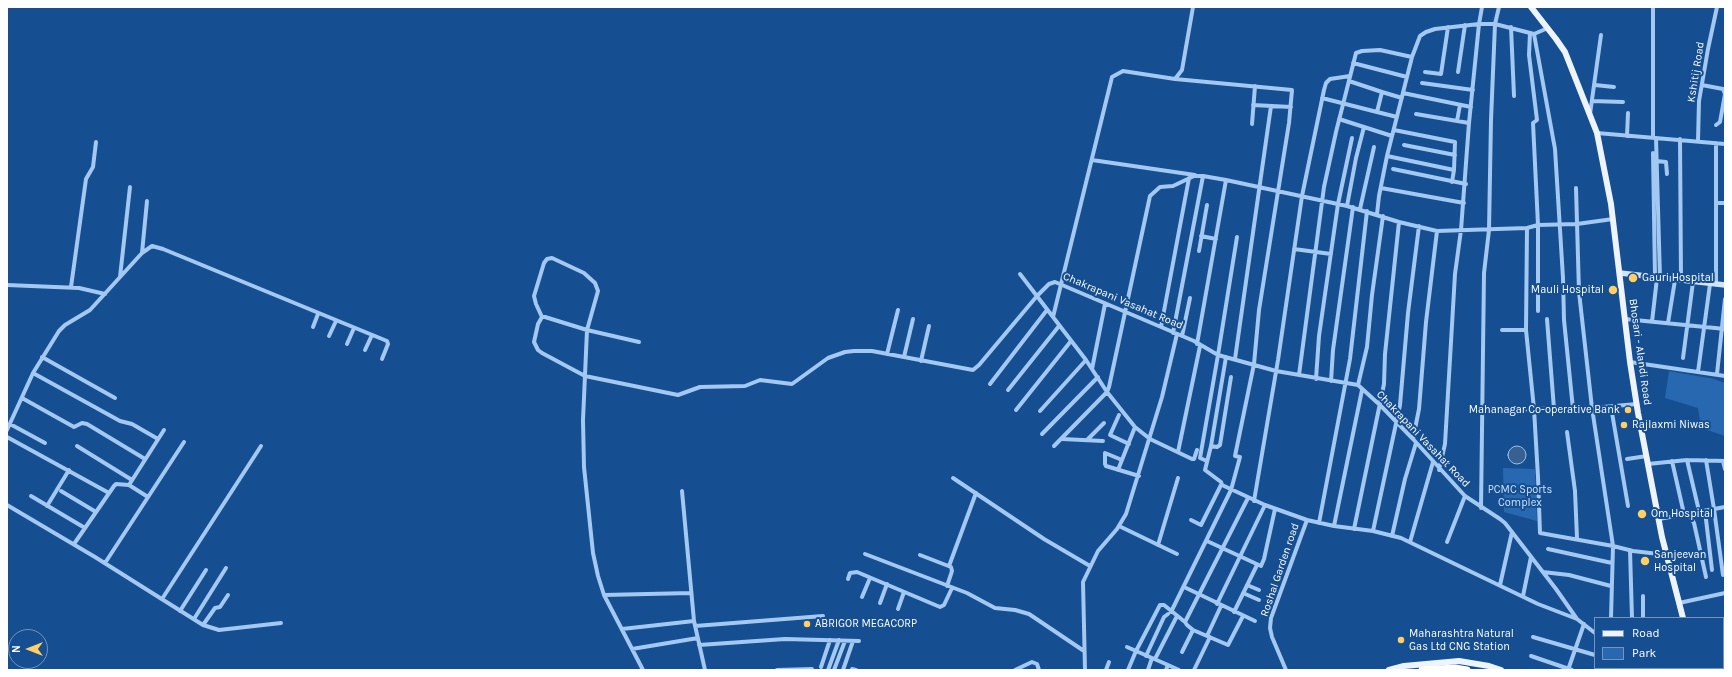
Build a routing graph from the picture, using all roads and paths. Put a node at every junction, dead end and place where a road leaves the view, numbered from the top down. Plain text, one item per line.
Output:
1 (1192, 7) edge
2 (1482, 7) edge
3 (1499, 7) edge
4 (1531, 7) edge
5 (1653, 7) edge
6 (1717, 7) edge
7 (1479, 24) junction
8 (1495, 24) junction
9 (1465, 25) junction
10 (1448, 27) junction
11 (1511, 27) junction
12 (1548, 28) junction
13 (1532, 33) junction
14 (1601, 35) dead end
15 (1412, 57) junction
16 (1353, 63) junction
17 (1425, 72) dead end
18 (1458, 72) dead end
19 (1350, 76) junction
20 (1407, 77) junction
21 (1174, 79) junction
22 (1349, 81) junction
23 (1422, 83) dead end
24 (1594, 85) junction
25 (1702, 85) junction
26 (1255, 86) junction
27 (1614, 87) dead end
28 (1473, 90) junction
29 (1382, 92) junction
30 (1725, 94) edge
31 (1403, 96) junction
32 (1514, 96) dead end
33 (1322, 98) junction
34 (1592, 101) junction
35 (1344, 102) junction
36 (1623, 102) dead end
37 (1253, 105) junction
38 (1460, 105) junction
39 (1271, 106) junction
40 (1471, 107) junction
41 (1291, 108) junction
42 (1377, 112) junction
43 (1628, 113) dead end
44 (1416, 114) dead end
45 (1590, 114) junction
46 (1397, 117) junction
47 (1339, 119) junction
48 (1458, 121) junction
49 (1469, 123) junction
50 (1252, 124) dead end
51 (1716, 125) dead end
52 (1364, 127) junction
53 (1394, 130) junction
54 (1597, 133) junction
55 (1392, 136) junction
56 (1627, 136) junction
57 (1352, 138) dead end
58 (1654, 138) junction
59 (1680, 139) junction
60 (1698, 141) junction
61 (96, 142) dead end
62 (1716, 143) junction
63 (1725, 144) edge
64 (1404, 145) dead end
65 (1374, 147) dead end
66 (1653, 152) dead end
67 (1455, 155) junction
68 (1387, 156) junction
69 (1092, 160) junction
70 (1656, 161) junction
71 (1393, 169) dead end
72 (1454, 170) junction
73 (1667, 174) dead end
74 (1203, 176) junction
75 (1189, 178) junction
76 (1226, 180) junction
77 (1452, 182) junction
78 (1466, 184) junction
79 (130, 187) dead end
80 (1260, 187) junction
81 (1381, 188) junction
82 (1576, 188) dead end
83 (1278, 191) junction
84 (1302, 196) junction
85 (1323, 200) junction
86 (146, 202) dead end
87 (1464, 203) junction
88 (1716, 203) junction
89 (1725, 203) edge
90 (1338, 204) junction
91 (1207, 205) dead end
92 (1347, 206) junction
93 (1353, 207) junction
94 (1360, 209) junction
95 (1367, 211) junction
96 (1377, 214) junction
97 (1383, 216) junction
98 (1613, 219) junction
99 (1400, 222) junction
100 (1577, 224) junction
101 (1538, 225) junction
102 (1560, 225) junction
103 (1419, 226) junction
104 (1527, 228) junction
105 (1462, 230) junction
106 (1489, 230) junction
107 (1437, 231) junction
108 (1201, 236) junction
109 (1237, 237) dead end
110 (1216, 239) junction
111 (1294, 249) junction
112 (1199, 251) dead end
113 (1315, 252) junction
114 (142, 253) junction
115 (1331, 254) junction
116 (1620, 273) junction
117 (1020, 274) dead end
118 (120, 278) junction
119 (1658, 278) junction
120 (1674, 280) junction
121 (1681, 280) junction
122 (1693, 282) junction
123 (1713, 284) junction
124 (7, 285) edge
125 (1062, 285) junction
126 (1725, 285) edge
127 (72, 288) junction
128 (105, 294) junction
129 (1037, 296) junction
130 (1190, 298) dead end
131 (1725, 299) edge
132 (1105, 304) junction
133 (898, 310) dead end
134 (1047, 310) junction
135 (1538, 311) dead end
136 (1126, 313) junction
137 (318, 314) junction
138 (542, 317) junction
139 (1053, 317) junction
140 (913, 319) dead end
141 (1547, 319) dead end
142 (1625, 319) junction
143 (336, 321) junction
144 (1652, 322) junction
145 (1668, 323) junction
146 (1687, 325) junction
147 (929, 326) dead end
148 (1060, 326) junction
149 (313, 327) dead end
150 (1161, 327) junction
151 (1705, 327) junction
152 (354, 328) junction
153 (1723, 329) edge
154 (587, 330) junction
155 (1502, 330) dead end
156 (1526, 330) junction
157 (1175, 334) junction
158 (372, 335) junction
159 (329, 336) dead end
160 (1182, 336) junction
161 (1071, 341) junction
162 (639, 342) dead end
163 (347, 344) dead end
164 (1199, 345) junction
165 (365, 350) dead end
166 (888, 354) junction
167 (1218, 355) junction
168 (42, 357) junction
169 (904, 357) junction
170 (1226, 357) junction
171 (1683, 358) dead end
172 (382, 359) dead end
173 (1235, 359) junction
174 (1086, 360) junction
175 (921, 361) junction
176 (1630, 362) junction
177 (1254, 364) junction
178 (1092, 369) junction
179 (1276, 371) junction
180 (1698, 372) junction
181 (33, 373) junction
182 (1717, 374) junction
183 (1299, 375) junction
184 (585, 376) junction
185 (1725, 376) edge
186 (1231, 377) dead end
187 (1098, 378) junction
188 (1316, 378) junction
189 (1331, 381) junction
190 (1344, 383) junction
191 (990, 384) dead end
192 (1358, 385) junction
193 (1008, 390) dead end
194 (1362, 390) junction
195 (1107, 392) junction
196 (22, 398) junction
197 (115, 398) dead end
198 (1636, 404) junction
199 (1381, 406) junction
200 (1611, 407) junction
201 (1592, 408) junction
202 (1534, 409) junction
203 (1554, 409) junction
204 (1573, 409) junction
205 (1016, 410) dead end
206 (1503, 410) dead end
207 (1040, 411) dead end
208 (1119, 415) dead end
209 (1104, 423) dead end
210 (1397, 423) junction
211 (10, 424) junction
212 (1135, 427) junction
213 (7, 430) edge
214 (164, 430) dead end
215 (1567, 432) dead end
216 (1042, 434) dead end
217 (7, 437) edge
218 (158, 439) junction
219 (1062, 439) junction
220 (1150, 439) junction
221 (1087, 440) junction
222 (1103, 441) dead end
223 (1415, 441) junction
224 (184, 442) dead end
225 (45, 443) dead end
226 (1129, 444) junction
227 (77, 446) dead end
228 (262, 446) dead end
229 (1054, 446) dead end
230 (1211, 446) junction
231 (1197, 450) dead end
232 (1178, 452) junction
233 (1646, 456) junction
234 (145, 459) junction
235 (1627, 459) dead end
236 (1122, 460) junction
237 (1687, 460) junction
238 (1706, 460) junction
239 (1207, 461) junction
240 (1672, 461) junction
241 (1724, 461) edge
242 (1432, 462) junction
243 (1648, 464) junction
244 (69, 470) junction
245 (1118, 470) junction
246 (1439, 470) junction
247 (1725, 470) edge
248 (1139, 476) junction
249 (953, 478) dead end
250 (1178, 478) dead end
251 (132, 480) junction
252 (129, 485) junction
253 (1222, 485) junction
254 (1231, 490) junction
255 (61, 491) dead end
256 (682, 491) dead end
257 (109, 493) junction
258 (976, 493) junction
259 (31, 496) dead end
260 (1465, 496) junction
261 (148, 497) junction
262 (1248, 498) junction
263 (1254, 500) junction
264 (7, 505) edge
265 (1264, 505) junction
266 (47, 506) junction
267 (1628, 506) dead end
268 (1725, 507) edge
269 (1481, 508) junction
270 (1275, 509) junction
271 (1714, 509) junction
272 (1699, 511) junction
273 (1705, 511) junction
274 (96, 512) junction
275 (1686, 513) junction
276 (1659, 519) junction
277 (1191, 520) dead end
278 (1307, 520) junction
279 (1319, 523) junction
280 (1119, 526) junction
281 (1334, 526) junction
282 (85, 528) junction
283 (1354, 529) junction
284 (1373, 531) junction
285 (1512, 532) junction
286 (1392, 536) junction
287 (1577, 538) junction
288 (1207, 541) junction
289 (1410, 542) junction
290 (1448, 542) dead end
291 (74, 544) junction
292 (1158, 545) junction
293 (1613, 546) junction
294 (1223, 548) junction
295 (1548, 549) dead end
296 (1630, 550) junction
297 (865, 554) dead end
298 (1177, 554) dead end
299 (1667, 554) junction
300 (920, 555) dead end
301 (1240, 557) junction
302 (1531, 557) junction
303 (105, 563) junction
304 (1612, 563) junction
305 (1257, 565) junction
306 (949, 566) junction
307 (1090, 566) junction
308 (226, 568) dead end
309 (206, 570) dead end
310 (1712, 570) dead end
311 (1543, 572) junction
312 (1723, 575) dead end
313 (870, 578) junction
314 (1706, 578) dead end
315 (848, 579) dead end
316 (887, 584) junction
317 (1247, 585) junction
318 (1500, 585) junction
319 (1611, 586) junction
320 (950, 587) junction
321 (1184, 587) junction
322 (1260, 590) dead end
323 (904, 592) junction
324 (691, 593) junction
325 (1243, 593) junction
326 (1725, 594) edge
327 (228, 595) dead end
328 (604, 595) junction
329 (1199, 596) junction
330 (1523, 596) junction
331 (1643, 596) dead end
332 (862, 597) dead end
333 (162, 599) junction
334 (1259, 600) dead end
335 (880, 603) dead end
336 (1679, 603) junction
337 (1216, 604) junction
338 (1221, 606) junction
339 (898, 609) dead end
340 (180, 611) junction
341 (1234, 612) junction
342 (1170, 613) junction
343 (823, 616) dead end
344 (1177, 616) junction
345 (1242, 616) junction
346 (1611, 617) edge
347 (1632, 617) edge
348 (1643, 617) edge
349 (1683, 617) edge
350 (194, 619) junction
351 (1577, 619) junction
352 (1185, 622) junction
353 (1255, 622) dead end
354 (281, 623) dead end
355 (695, 623) junction
356 (1584, 624) junction
357 (204, 625) junction
358 (622, 629) junction
359 (1193, 630) junction
360 (1594, 632) edge
361 (1209, 636) junction
362 (698, 638) junction
363 (1533, 638) dead end
364 (830, 640) junction
365 (839, 640) junction
366 (845, 641) junction
367 (853, 641) junction
368 (859, 641) dead end
369 (699, 645) junction
370 (1126, 647) dead end
371 (632, 649) junction
372 (1575, 649) junction
373 (1084, 651) junction
374 (1136, 651) junction
375 (1182, 652) dead end
376 (1594, 655) edge
377 (1146, 656) junction
378 (1530, 656) dead end
379 (1154, 659) junction
380 (1109, 662) dead end
381 (1455, 662) junction
382 (1469, 662) junction
383 (822, 667) dead end
384 (812, 668) dead end
385 (1167, 668) edge
386 (644, 670) edge
387 (705, 670) edge
388 (776, 670) edge
389 (828, 670) edge
390 (834, 670) edge
391 (843, 670) edge
392 (1015, 670) edge
393 (1039, 670) edge
394 (1085, 670) edge
395 (1106, 670) edge
396 (1128, 670) edge
397 (1148, 670) edge
398 (1179, 670) edge
399 (1194, 670) edge
400 (1286, 670) edge
401 (1389, 670) edge
402 (1422, 670) edge
403 (1455, 670) edge
404 (1468, 670) edge
405 (1501, 670) edge
406 (1570, 670) edge

1 - 21 street
2 - 7 street
3 - 8 street
4 - 12 main road, Bhosari - Alandi Road
5 - 58 street
6 - 25 street, Kshitij Road
7 - 8 street
7 - 9 street
7 - 28 street
8 - 11 street
8 - 106 street
9 - 10 street
9 - 18 street
10 - 15 street
10 - 17 street
11 - 13 street
11 - 32 street
12 - 13 street
12 - 45 main road, Bhosari - Alandi Road
13 - 101 street
13 - 102 street
14 - 24 street
15 - 16 street
15 - 20 street
16 - 19 street
16 - 20 street
19 - 22 street
19 - 33 street
20 - 31 street
21 - 26 street
21 - 69 street
22 - 29 street
22 - 35 street
23 - 28 street
24 - 27 street
24 - 34 street
25 - 30 street
25 - 60 street, Kshitij Road
26 - 37 street
26 - 41 street
28 - 40 street
29 - 31 street
29 - 42 street
30 - 51 street
31 - 38 street
31 - 46 street
33 - 35 street
33 - 84 street
34 - 36 street
34 - 45 street
35 - 42 street
35 - 47 street
37 - 39 street
37 - 50 street
38 - 40 street
38 - 48 street
39 - 41 street
39 - 80 street
40 - 49 street
41 - 83 street
42 - 46 street
43 - 56 street
44 - 48 street
45 - 54 main road, Bhosari - Alandi Road
46 - 53 street
47 - 52 street
47 - 85 street
48 - 49 street
49 - 78 street
52 - 55 street
52 - 92 street
53 - 55 street
53 - 67 street
54 - 56 street
54 - 98 main road, Bhosari - Alandi Road
55 - 68 street
56 - 58 street
57 - 90 street
58 - 59 street
58 - 70 street
59 - 60 street
59 - 121 street
60 - 62 street
61 - 127 street
62 - 63 street
62 - 88 street
64 - 67 street
65 - 94 street
66 - 119 street
67 - 72 street
68 - 72 street
68 - 81 street
69 - 74 street
69 - 125 street
70 - 73 street
70 - 119 street
71 - 77 street
72 - 77 street
74 - 75 street
74 - 76 street
74 - 157 street
75 - 136 street
75 - 150 street
76 - 80 street
76 - 110 street
77 - 78 street
78 - 87 street
79 - 118 street
80 - 83 street
80 - 173 street
81 - 87 street
81 - 96 street
82 - 100 street
83 - 84 street
83 - 177 street
84 - 85 street
84 - 111 street
85 - 90 street
85 - 113 street
86 - 114 street
87 - 105 street
88 - 89 street
88 - 123 street
90 - 92 street
90 - 115 street
91 - 108 street
92 - 93 street
93 - 94 street
93 - 189 street
94 - 95 street
95 - 96 street
95 - 190 street
96 - 97 street
97 - 99 street
97 - 192 street
98 - 100 street
98 - 116 main road, Bhosari - Alandi Road
99 - 103 street
99 - 199 street
100 - 102 street
100 - 201 street
101 - 102 street
101 - 104 street
101 - 135 street
102 - 204 street
103 - 107 street
103 - 210 street
104 - 106 street
104 - 156 street
105 - 106 street
105 - 107 street
105 - 246 street
106 - 269 street
107 - 223 street
108 - 110 street
108 - 112 street
109 - 167 street
110 - 164 street
111 - 113 street
111 - 179 street
113 - 115 street
113 - 183 street
114 - 118 street
114 - 137 street
115 - 188 street
116 - 119 street
116 - 142 main road, Bhosari - Alandi Road
117 - 129 street
118 - 128 street
119 - 120 street
119 - 144 street
120 - 121 street
120 - 145 street
121 - 122 street
122 - 123 street
122 - 146 street
123 - 126 street
123 - 151 street
124 - 127 street
125 - 129 street, Chakrapani Vasahat Road
125 - 132 street, Chakrapani Vasahat Road
125 - 139 street
127 - 128 street
128 - 168 street
129 - 134 street
129 - 175 street
130 - 160 street
131 - 153 street
132 - 136 street, Chakrapani Vasahat Road
132 - 178 street
133 - 166 street
134 - 139 street
134 - 191 street
136 - 150 street, Chakrapani Vasahat Road
136 - 195 street
137 - 143 street
137 - 149 street
138 - 154 street
138 - 154 street
138 - 184 street
139 - 148 street
140 - 169 street
141 - 203 street
142 - 144 street
142 - 176 main road, Bhosari - Alandi Road
143 - 152 street
143 - 159 street
144 - 145 street
145 - 146 street
146 - 151 street
146 - 171 street
147 - 175 street
148 - 161 street
148 - 193 street
150 - 157 street, Chakrapani Vasahat Road
151 - 153 street
151 - 180 street
152 - 158 street
152 - 163 street
153 - 182 street
154 - 162 street
154 - 184 street
155 - 156 street
156 - 202 street
157 - 160 street, Chakrapani Vasahat Road
157 - 220 street
158 - 165 street
158 - 172 street
160 - 164 street, Chakrapani Vasahat Road
161 - 174 street
161 - 205 street
164 - 167 street, Chakrapani Vasahat Road
164 - 232 street
166 - 169 street
166 - 184 street
167 - 170 street, Chakrapani Vasahat Road
167 - 239 street
168 - 181 street
168 - 197 street
169 - 175 street
170 - 173 street, Chakrapani Vasahat Road
170 - 230 street
173 - 177 street, Chakrapani Vasahat Road
174 - 178 street
174 - 207 street
176 - 180 street
176 - 198 main road, Bhosari - Alandi Road
177 - 179 street, Chakrapani Vasahat Road
177 - 254 street
178 - 187 street
179 - 183 street, Chakrapani Vasahat Road
179 - 263 street
180 - 182 street
181 - 196 street
181 - 218 street
182 - 185 street
183 - 188 street, Chakrapani Vasahat Road
184 - 328 street
186 - 230 street
187 - 195 street
187 - 216 street
188 - 189 street, Chakrapani Vasahat Road
189 - 190 street, Chakrapani Vasahat Road
190 - 192 street, Chakrapani Vasahat Road
190 - 279 street
192 - 194 street, Chakrapani Vasahat Road
194 - 199 street, Chakrapani Vasahat Road
194 - 281 street
195 - 212 street
195 - 219 street
196 - 211 street
196 - 234 street
198 - 200 street
198 - 233 main road, Bhosari - Alandi Road
199 - 210 street, Chakrapani Vasahat Road
199 - 283 street
200 - 201 street
200 - 267 street
201 - 204 street
201 - 293 street
202 - 203 street
202 - 206 street
202 - 287 street
203 - 204 street
208 - 226 street
209 - 221 street
210 - 223 street, Chakrapani Vasahat Road
210 - 284 street
211 - 213 street
211 - 225 street
212 - 220 street
212 - 226 street
214 - 218 street
215 - 287 street
217 - 244 street
218 - 234 street
219 - 221 street
219 - 229 street
220 - 232 street
220 - 248 street
221 - 222 street
223 - 242 street, Chakrapani Vasahat Road
223 - 286 street
224 - 261 street
226 - 236 street
227 - 251 street
228 - 333 street
230 - 239 street
231 - 232 street
233 - 235 street
233 - 243 main road, Bhosari - Alandi Road
234 - 251 street
236 - 245 street
236 - 245 street
237 - 238 street
237 - 240 street
237 - 272 street
238 - 241 street
238 - 271 street
239 - 253 street
240 - 243 street
240 - 275 street
241 - 247 street
242 - 246 street, Chakrapani Vasahat Road
242 - 289 street
243 - 276 main road, Bhosari - Alandi Road
244 - 257 street
244 - 266 street
245 - 248 street
246 - 260 street, Chakrapani Vasahat Road
248 - 280 street
249 - 258 street
250 - 292 street
251 - 252 street
252 - 257 street
252 - 261 street
253 - 254 street
253 - 277 street
254 - 262 street
254 - 288 street
255 - 274 street
256 - 324 street
257 - 274 street
258 - 306 street
258 - 307 street
259 - 266 street
260 - 269 street, Chakrapani Vasahat Road
260 - 290 street
261 - 303 street
262 - 263 street
262 - 294 street
263 - 265 street
264 - 291 street
265 - 270 street
265 - 301 street
266 - 282 street
268 - 271 street
269 - 285 street, Chakrapani Vasahat Road
270 - 278 street
270 - 305 street
271 - 273 street
271 - 312 street
272 - 273 street
272 - 275 street
273 - 310 street
274 - 282 street
275 - 276 street
275 - 314 street
276 - 299 main road, Bhosari - Alandi Road
278 - 279 street
278 - 400 street, Roshal Garden road
279 - 281 street
280 - 292 street
280 - 307 street
281 - 283 street
282 - 291 street
283 - 284 street
284 - 286 street
285 - 302 street, Chakrapani Vasahat Road
285 - 318 street
286 - 289 street
287 - 293 street
288 - 294 street
288 - 321 street
289 - 318 street
291 - 303 street
292 - 298 street
293 - 296 street
293 - 304 street
294 - 301 street
294 - 329 street
295 - 304 street
296 - 299 street
296 - 347 street
297 - 320 street
299 - 336 main road, Bhosari - Alandi Road
300 - 306 street
301 - 305 street
301 - 337 street
302 - 311 street, Chakrapani Vasahat Road
302 - 330 street
303 - 333 street
304 - 319 street
305 - 317 street
306 - 320 street
307 - 373 street
308 - 350 street
309 - 340 street
311 - 319 street
311 - 351 street, Chakrapani Vasahat Road
313 - 315 street
313 - 316 street
313 - 332 street
316 - 323 street
316 - 335 street
317 - 322 street
317 - 325 street
318 - 330 street
319 - 346 street
320 - 323 street
320 - 373 street
321 - 329 street
321 - 342 street
323 - 339 street
324 - 328 street
324 - 355 street
325 - 334 street
325 - 341 street
326 - 336 street
327 - 357 street
328 - 358 street
329 - 337 street
329 - 352 street
330 - 351 street
331 - 348 street
333 - 340 street
336 - 349 main road, Bhosari - Alandi Road
337 - 338 street
338 - 341 street
338 - 361 street
340 - 350 street
341 - 345 street
342 - 344 street
342 - 374 street
342 - 377 street
343 - 355 street
344 - 352 street
344 - 379 street
345 - 353 street
345 - 361 street
350 - 357 street
351 - 356 street, Chakrapani Vasahat Road
352 - 359 street
354 - 357 street
355 - 358 street
355 - 362 street
356 - 360 street, Chakrapani Vasahat Road
356 - 372 street
358 - 371 street
359 - 361 street
359 - 375 street
361 - 399 street
362 - 369 street
362 - 371 street
363 - 372 street
364 - 365 street
364 - 369 street
364 - 383 street
365 - 366 street
365 - 389 street
366 - 367 street
366 - 390 street
367 - 368 street
367 - 391 street
369 - 387 street
370 - 374 street
371 - 386 street
372 - 376 street
372 - 406 street
373 - 394 street
374 - 377 street
374 - 396 street
377 - 379 street
378 - 406 street
379 - 385 street
379 - 397 street
380 - 395 street
381 - 382 main road
381 - 401 main road
381 - 403 street
382 - 404 street
382 - 405 main road
384 - 388 street
385 - 398 street
392 - 393 street
402 - 404 highway, bridge

